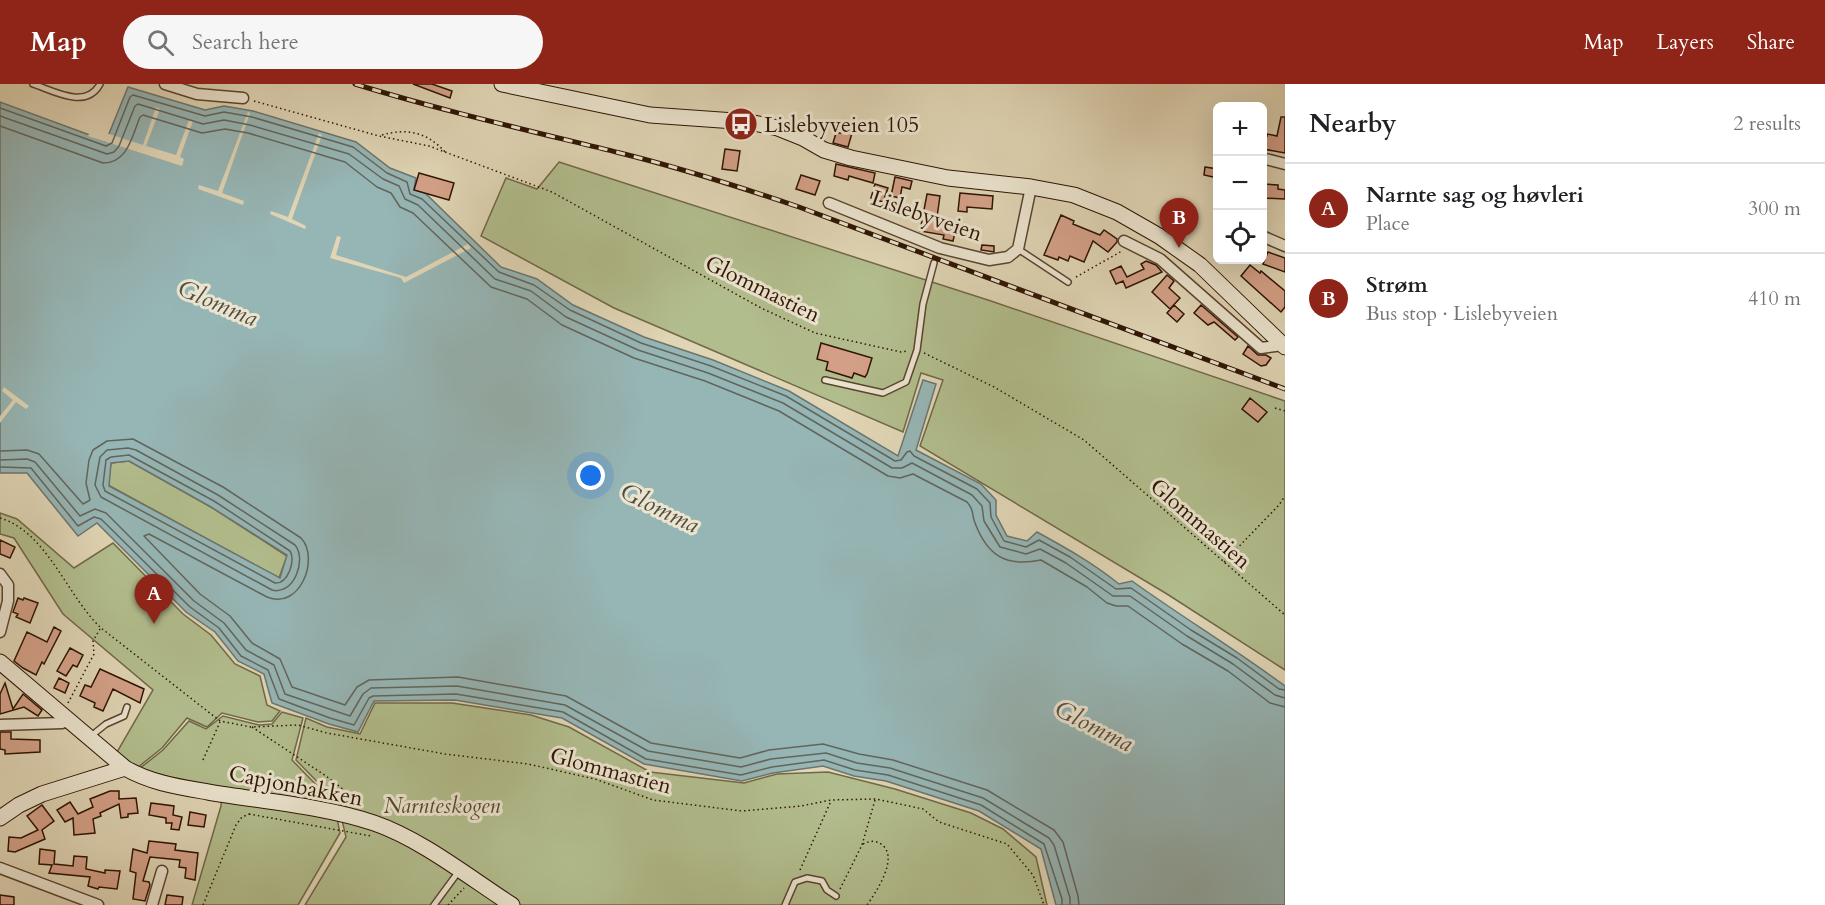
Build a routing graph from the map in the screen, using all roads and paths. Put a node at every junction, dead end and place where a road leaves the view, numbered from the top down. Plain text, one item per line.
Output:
1 (33, 84) edge
2 (100, 84) edge
3 (165, 84) edge
4 (502, 84) edge
5 (537, 88) edge
6 (243, 98) joint
7 (379, 136) junction
8 (445, 153) junction
9 (1267, 159) edge
10 (1285, 164) edge
11 (1031, 187) junction
12 (829, 203) dead end
13 (1267, 238) edge
14 (1128, 243) joint
15 (1285, 246) edge
16 (1018, 249) junction
17 (934, 263) dead end
18 (1068, 282) joint
19 (1284, 346) edge
20 (917, 350) junction
21 (825, 380) dead end
22 (1275, 408) dead end
23 (1285, 411) edge
24 (1285, 496) edge
25 (0, 518) edge
26 (1223, 563) junction
27 (0, 574) edge
28 (1285, 615) edge
29 (101, 628) junction
30 (0, 632) edge
31 (0, 662) edge
32 (127, 707) dead end
33 (65, 716) junction
34 (220, 721) junction
35 (0, 725) edge
36 (251, 727) junction
37 (90, 737) junction
38 (203, 760) dead end
39 (125, 768) junction
40 (236, 797) junction
41 (876, 799) junction
42 (831, 800) junction
43 (249, 814) junction
44 (0, 818) edge
45 (372, 830) junction
46 (378, 839) dead end
47 (862, 845) junction
48 (0, 868) edge
49 (162, 871) dead end
50 (456, 876) junction
51 (795, 882) junction
52 (836, 896) joint
53 (98, 905) edge
54 (152, 905) edge
55 (203, 905) edge
56 (434, 905) edge
57 (448, 905) edge
58 (512, 905) edge
59 (785, 905) edge
60 (867, 905) edge
61 (1044, 905) edge

1 - 2 lane
3 - 6 street
4 - 5 street, Lislebyveien
5 - 11 street, Lislebyveien
6 - 7 path, Glommastien
7 - 8 path, Glommastien
7 - 8 path
8 - 20 path, Glommastien
9 - 10 street
11 - 16 street
11 - 19 street, Lislebyveien
12 - 16 street, Lislebyveien
13 - 15 street
14 - 18 path
14 - 19 street, Lislebyveien
16 - 18 lane
17 - 20 lane
20 - 21 lane
20 - 26 path, Glommastien
22 - 23 path
24 - 26 path
25 - 29 path, Glommastien
26 - 28 path, Glommastien
27 - 30 street
29 - 33 path
29 - 34 path, Glommastien
31 - 33 street, Capjonbakken
32 - 37 lane
33 - 35 street
33 - 37 street, Capjonbakken
34 - 36 path, Glommastien
34 - 38 path
36 - 42 path, Glommastien
36 - 45 path
37 - 39 street, Capjonbakken
39 - 40 street, Capjonbakken
39 - 44 street
40 - 43 path
40 - 45 street, Capjonbakken
41 - 42 path, Glommastien
41 - 47 path
41 - 61 path, Glommastien
42 - 51 path
43 - 45 path
43 - 55 path
45 - 46 path
45 - 50 street, Capjonbakken
47 - 52 path
47 - 60 path
48 - 53 street
49 - 54 street
50 - 56 lane
50 - 57 path
50 - 58 street, Capjonbakken
51 - 52 lane
51 - 59 lane

